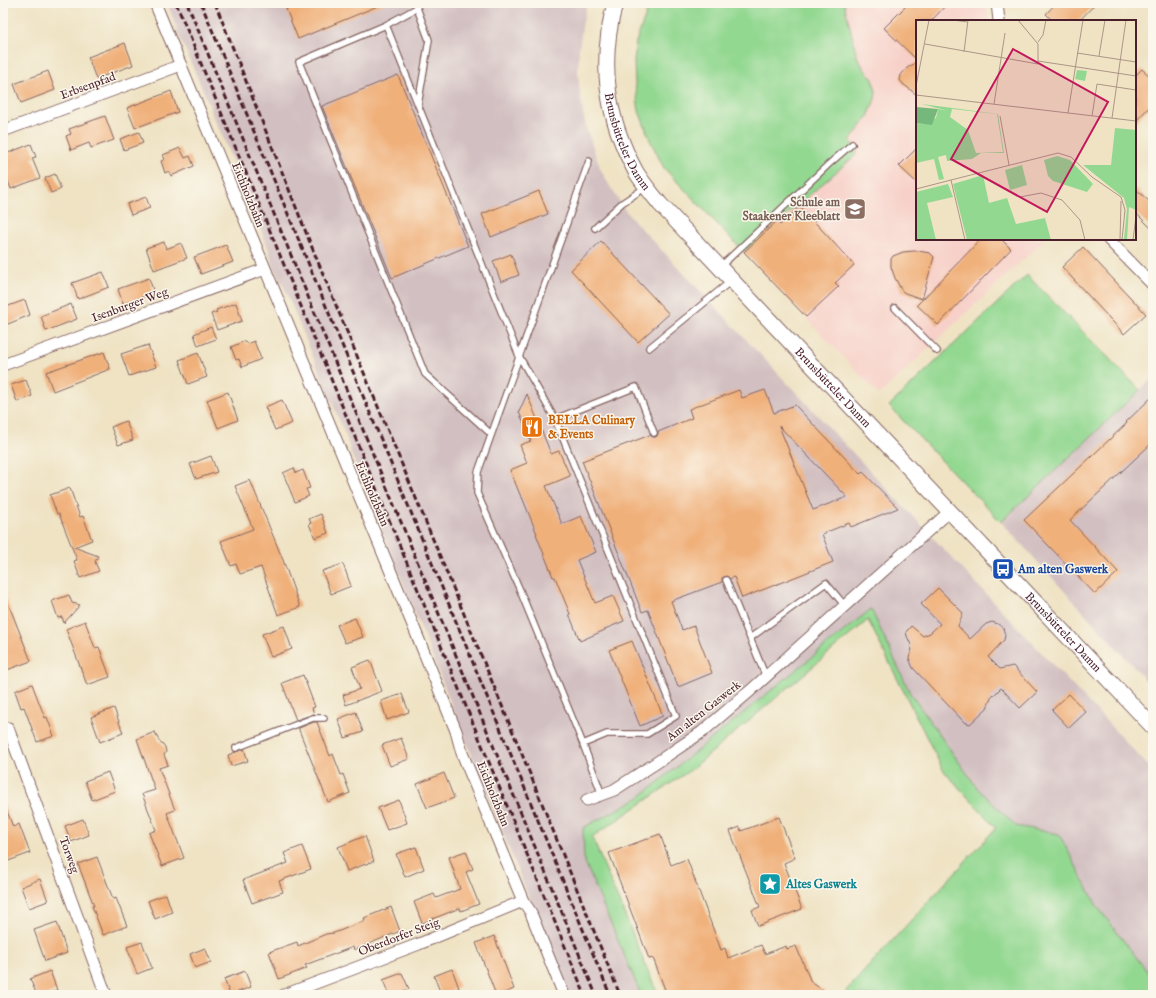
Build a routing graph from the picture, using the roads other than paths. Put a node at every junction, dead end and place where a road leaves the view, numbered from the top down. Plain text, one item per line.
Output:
1 (155, 3) edge
2 (615, 3) edge
3 (997, 3) edge
4 (416, 5) edge
5 (999, 20) edge
6 (386, 25) junction
7 (181, 65) junction
8 (418, 105) junction
9 (3, 131) edge
10 (852, 144) dead end
11 (589, 162) dead end
12 (646, 186) junction
13 (595, 228) dead end
14 (1109, 240) edge
15 (720, 268) junction
16 (265, 270) junction
17 (732, 280) junction
18 (1151, 280) edge
19 (895, 308) dead end
20 (649, 348) dead end
21 (938, 351) dead end
22 (520, 356) junction
23 (3, 365) edge
24 (555, 419) junction
25 (654, 433) dead end
26 (491, 434) junction
27 (949, 512) junction
28 (726, 580) dead end
29 (845, 606) junction
30 (750, 638) junction
31 (766, 677) junction
32 (324, 718) dead end
33 (1153, 727) edge
34 (3, 729) edge
35 (583, 744) junction
36 (236, 748) dead end
37 (602, 796) junction
38 (587, 800) dead end
39 (523, 901) junction
40 (106, 995) edge
41 (284, 995) edge
42 (564, 995) edge

1 - 7 street, Eichholzbahn
2 - 12 main road, Brunsbütteler Damm
3 - 5 street
4 - 6 lane
4 - 8 lane
6 - 8 lane
6 - 26 lane
7 - 9 street, Erbsenpfad
7 - 16 street, Eichholzbahn
8 - 22 lane
10 - 15 lane
11 - 22 lane
12 - 13 lane
12 - 15 main road, Brunsbütteler Damm
14 - 18 street
15 - 17 main road, Brunsbütteler Damm
16 - 23 street, Isenburger Weg
16 - 39 street, Eichholzbahn
17 - 20 lane
17 - 27 main road, Brunsbütteler Damm
19 - 21 lane
22 - 24 lane
22 - 26 lane
24 - 25 lane
24 - 35 lane
26 - 35 lane
27 - 29 street, Am alten Gaswerk
27 - 33 main road, Brunsbütteler Damm
28 - 30 lane
29 - 30 lane
29 - 31 street, Am alten Gaswerk
30 - 31 lane
31 - 37 street, Am alten Gaswerk
32 - 36 lane
34 - 40 street, Torweg
35 - 37 lane
37 - 38 street, Am alten Gaswerk
39 - 41 street, Oberdorfer Steig
39 - 42 street, Eichholzbahn

